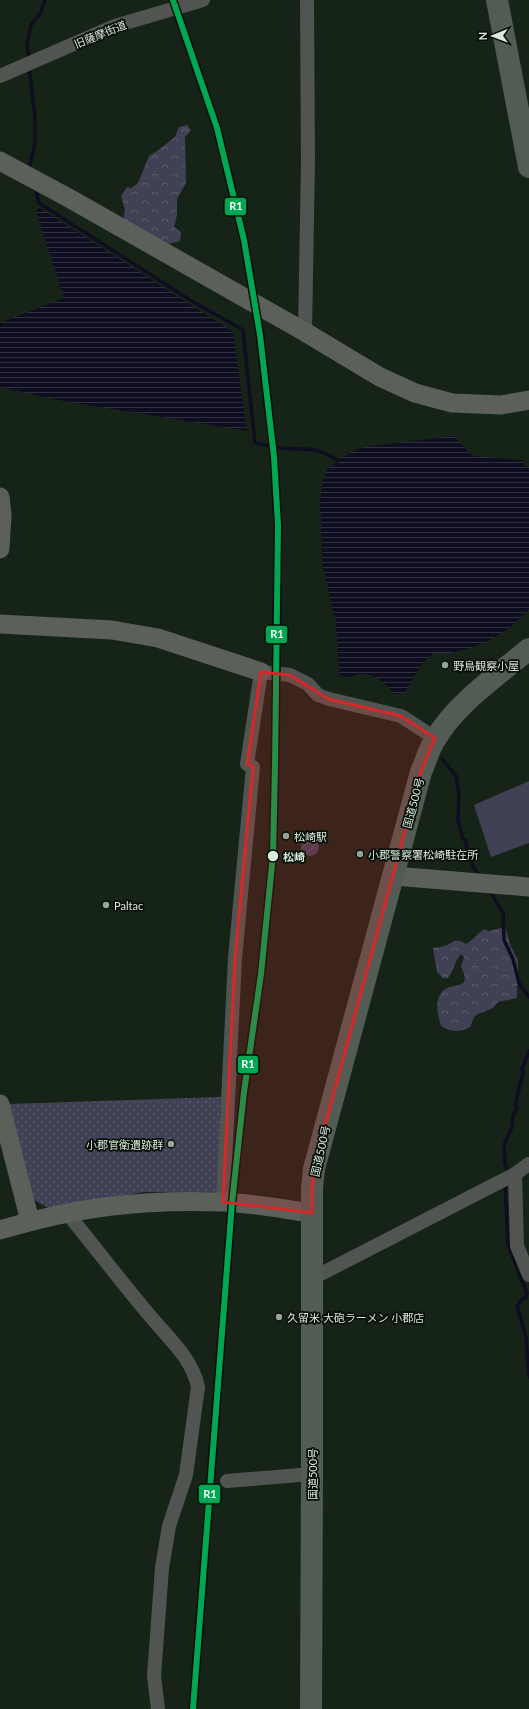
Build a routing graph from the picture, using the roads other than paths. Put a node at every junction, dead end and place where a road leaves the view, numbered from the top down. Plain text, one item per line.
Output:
1 (203, 0) edge
2 (307, 0) edge
3 (497, 0) edge
4 (0, 76) edge
5 (0, 161) edge
6 (529, 167) edge
7 (305, 332) junction
8 (529, 400) edge
9 (0, 497) edge
10 (0, 549) edge
11 (0, 624) edge
12 (529, 649) edge
13 (261, 672) junction
14 (435, 738) junction
15 (394, 876) junction
16 (529, 887) edge
17 (0, 1104) edge
18 (529, 1164) edge
19 (515, 1174) junction
20 (223, 1202) junction
21 (67, 1212) junction
22 (312, 1213) junction
23 (30, 1221) junction
24 (0, 1230) edge
25 (529, 1274) edge
26 (312, 1278) junction
27 (312, 1474) junction
28 (227, 1481) dead end
29 (158, 1709) edge
30 (310, 1709) edge

1 - 4 street, 旧薩摩街道
2 - 7 street
3 - 6 highway
5 - 7 street
7 - 8 street
9 - 10 street
11 - 13 street
12 - 14 highway, 国道500号
13 - 14 street
13 - 20 street
14 - 15 highway, 国道500号
15 - 16 street
15 - 22 highway, 国道500号
17 - 23 street
18 - 19 street
19 - 25 street
19 - 26 street
20 - 21 street
20 - 22 street
21 - 23 street
21 - 29 street
22 - 26 highway, 国道500号
23 - 24 street
26 - 27 highway, 国道500号
27 - 28 street
27 - 30 highway, 国道500号

